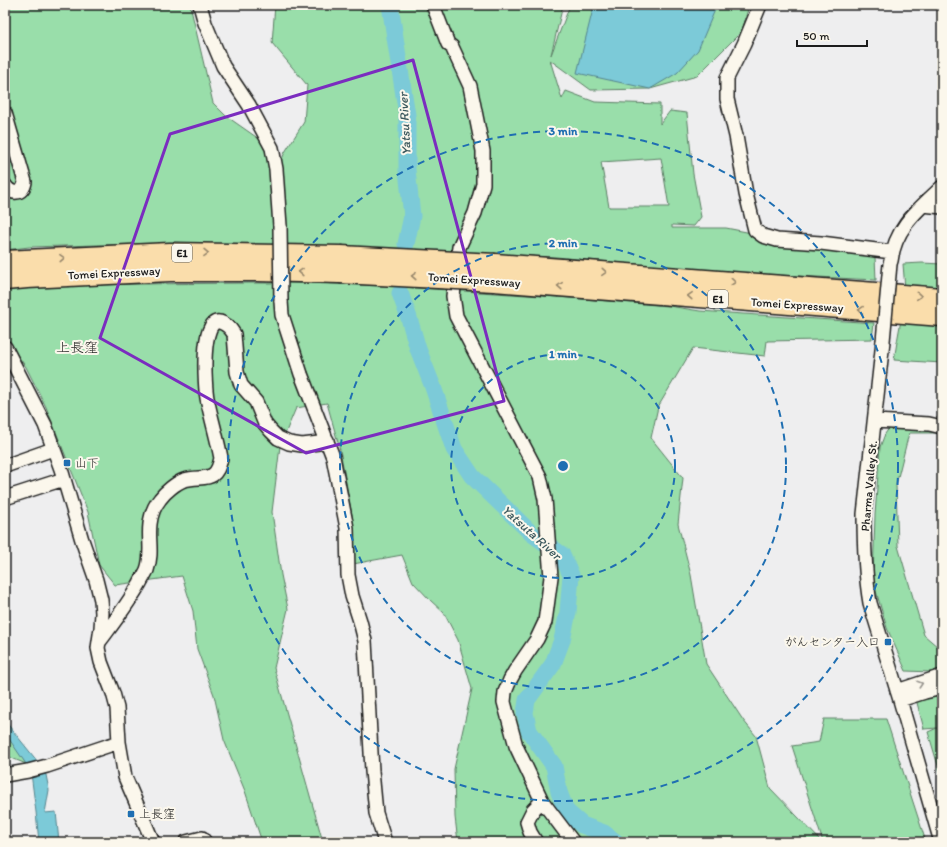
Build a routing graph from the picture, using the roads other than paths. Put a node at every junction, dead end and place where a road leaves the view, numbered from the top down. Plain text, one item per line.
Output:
1 (200, 5) edge
2 (434, 5) edge
3 (760, 5) edge
4 (5, 112) edge
5 (5, 185) edge
6 (942, 187) edge
7 (923, 205) junction
8 (942, 207) edge
9 (891, 258) junction
10 (18, 266) edge
11 (495, 273) junction
12 (5, 280) edge
13 (942, 298) edge
14 (942, 316) edge
15 (5, 347) edge
16 (875, 422) junction
17 (942, 427) edge
18 (327, 440) junction
19 (53, 449) junction
20 (5, 466) edge
21 (64, 478) junction
22 (5, 498) edge
23 (100, 641) junction
24 (942, 676) edge
25 (942, 688) edge
26 (899, 695) junction
27 (119, 742) junction
28 (5, 775) edge
29 (542, 801) junction
30 (153, 842) edge
31 (186, 842) edge
32 (205, 842) edge
33 (385, 842) edge
34 (536, 842) edge
35 (572, 842) edge
36 (941, 842) edge

1 - 18 street, bridge
2 - 29 street
3 - 9 street
4 - 5 street
6 - 7 street, Pharma Valley St.
7 - 8 street
7 - 9 street, Pharma Valley St.
9 - 16 street, Pharma Valley St., bridge
10 - 11 highway, Tomei Expressway / E1, bridge
10 - 12 highway, Tomei Expressway / E1
11 -> 13 highway, Tomei Expressway / E1
14 -> 11 highway, Tomei Expressway / E1
15 - 19 street
16 - 17 street
16 - 26 street, Pharma Valley St.
18 - 23 street
18 - 33 street
19 - 20 street
19 - 21 street
21 - 22 street
21 - 23 street
23 - 27 street
26 -> 24 street
25 - 26 street
26 - 36 street, Pharma Valley St.
27 - 28 street
27 - 30 street
29 - 34 street
29 - 35 street
31 - 32 street

